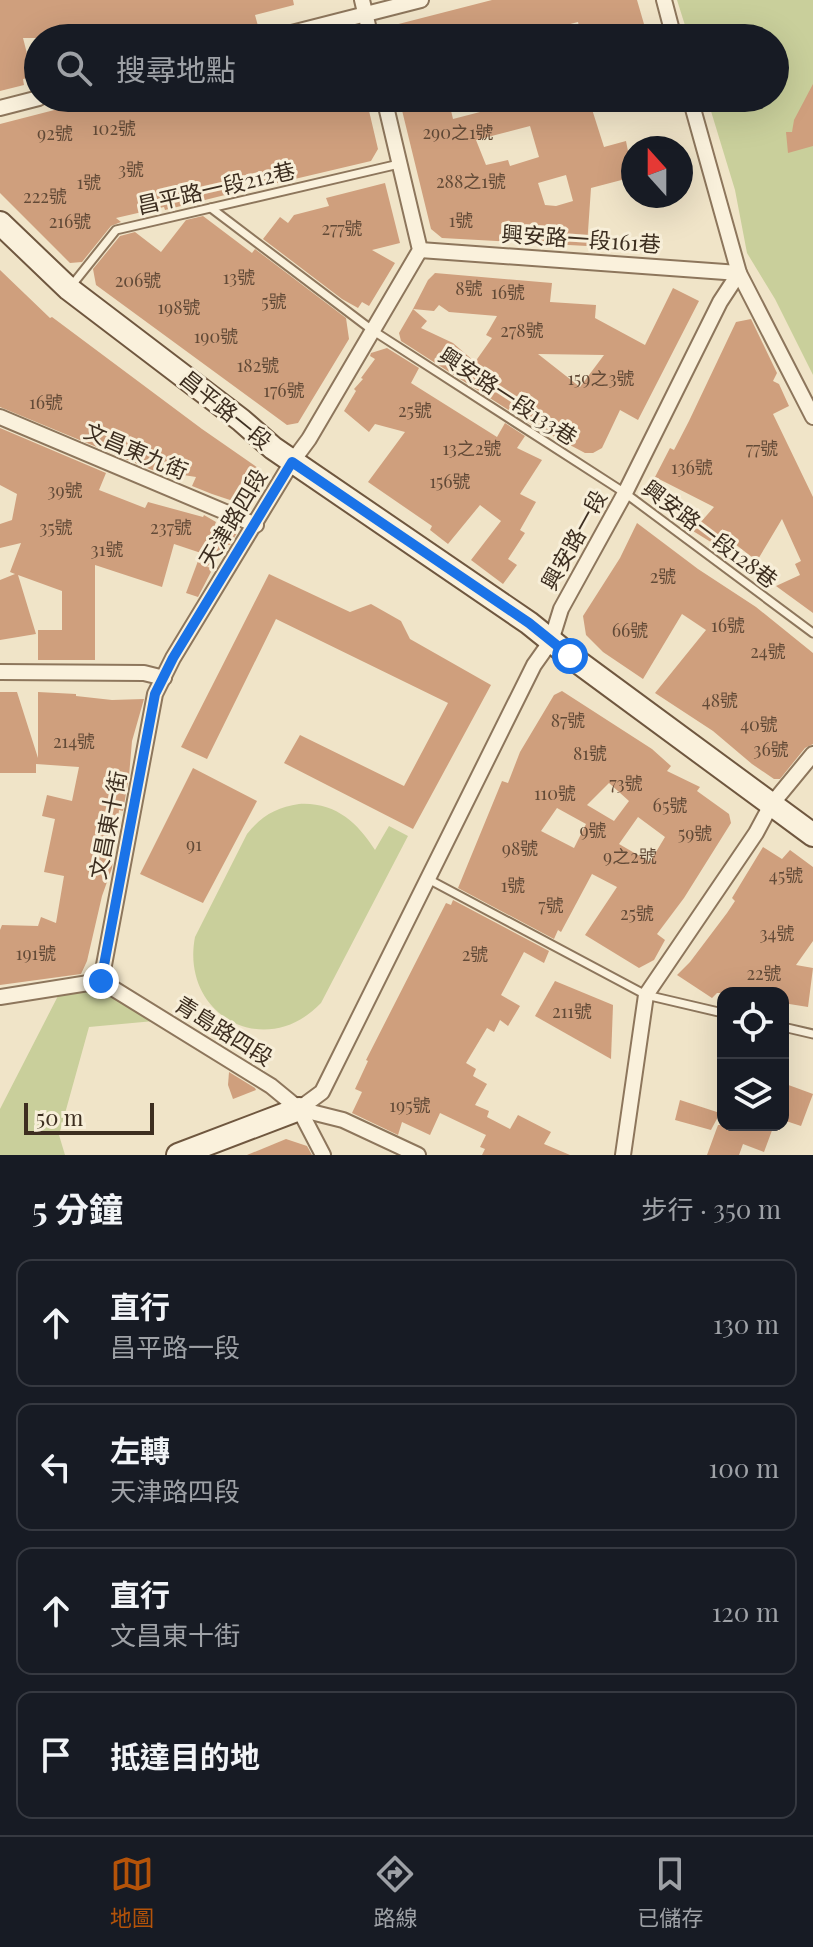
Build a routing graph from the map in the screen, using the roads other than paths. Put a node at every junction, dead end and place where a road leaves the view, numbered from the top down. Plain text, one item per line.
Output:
1 (421, 0) edge
2 (664, 0) edge
3 (364, 7) edge
4 (314, 24) edge
5 (670, 24) edge
6 (24, 102) edge
7 (0, 108) edge
8 (387, 112) edge
9 (694, 112) edge
10 (399, 164) junction
11 (211, 208) junction
12 (0, 223) edge
13 (420, 250) junction
14 (739, 273) junction
15 (69, 289) junction
16 (372, 330) junction
17 (0, 417) edge
18 (813, 417) edge
19 (292, 462) junction
20 (625, 493) junction
21 (256, 525) junction
22 (813, 633) edge
23 (551, 641) junction
24 (0, 672) edge
25 (164, 678) junction
26 (813, 754) edge
27 (771, 805) junction
28 (813, 835) edge
29 (427, 879) junction
30 (101, 981) junction
31 (646, 995) junction
32 (0, 997) edge
33 (717, 1012) edge
34 (789, 1028) edge
35 (813, 1034) edge
36 (299, 1109) junction
37 (178, 1155) edge
38 (323, 1155) edge
39 (418, 1155) edge
40 (623, 1155) edge

1 - 3 street
2 - 5 street
3 - 4 street
6 - 7 street
8 - 10 street
9 - 14 street
10 - 11 lane, 昌平路一段212巷
10 - 13 street
11 - 15 lane, 昌平路一段212巷
11 - 16 lane, 興安路一段133巷
12 - 15 street, 昌平路一段
13 - 14 street, 興安路一段161巷
13 - 16 street, 天津路四段
14 - 18 street
14 - 20 street, 興安路一段
15 - 19 street, 昌平路一段
16 - 19 street, 天津路四段
16 - 20 lane, 興安路一段133巷
17 - 21 street, 文昌東九街
19 - 21 street, 天津路四段
19 - 23 street, 昌平路一段
20 - 22 lane, 興安路一段128巷
20 - 23 street, 興安路一段
21 - 25 street, 天津路四段
23 - 27 street, 昌平路一段
23 - 29 street, 興安路一段
24 - 25 street
25 - 30 street, 文昌東十街
26 - 27 street
27 - 28 street, 昌平路一段
27 - 31 street
29 - 31 lane
29 - 36 street, 興安路一段
30 - 32 street
30 - 36 street, 青島路四段
31 - 33 lane
31 - 40 street
34 - 35 lane
36 - 37 street
36 - 38 street
36 - 39 street, 青島路四段

